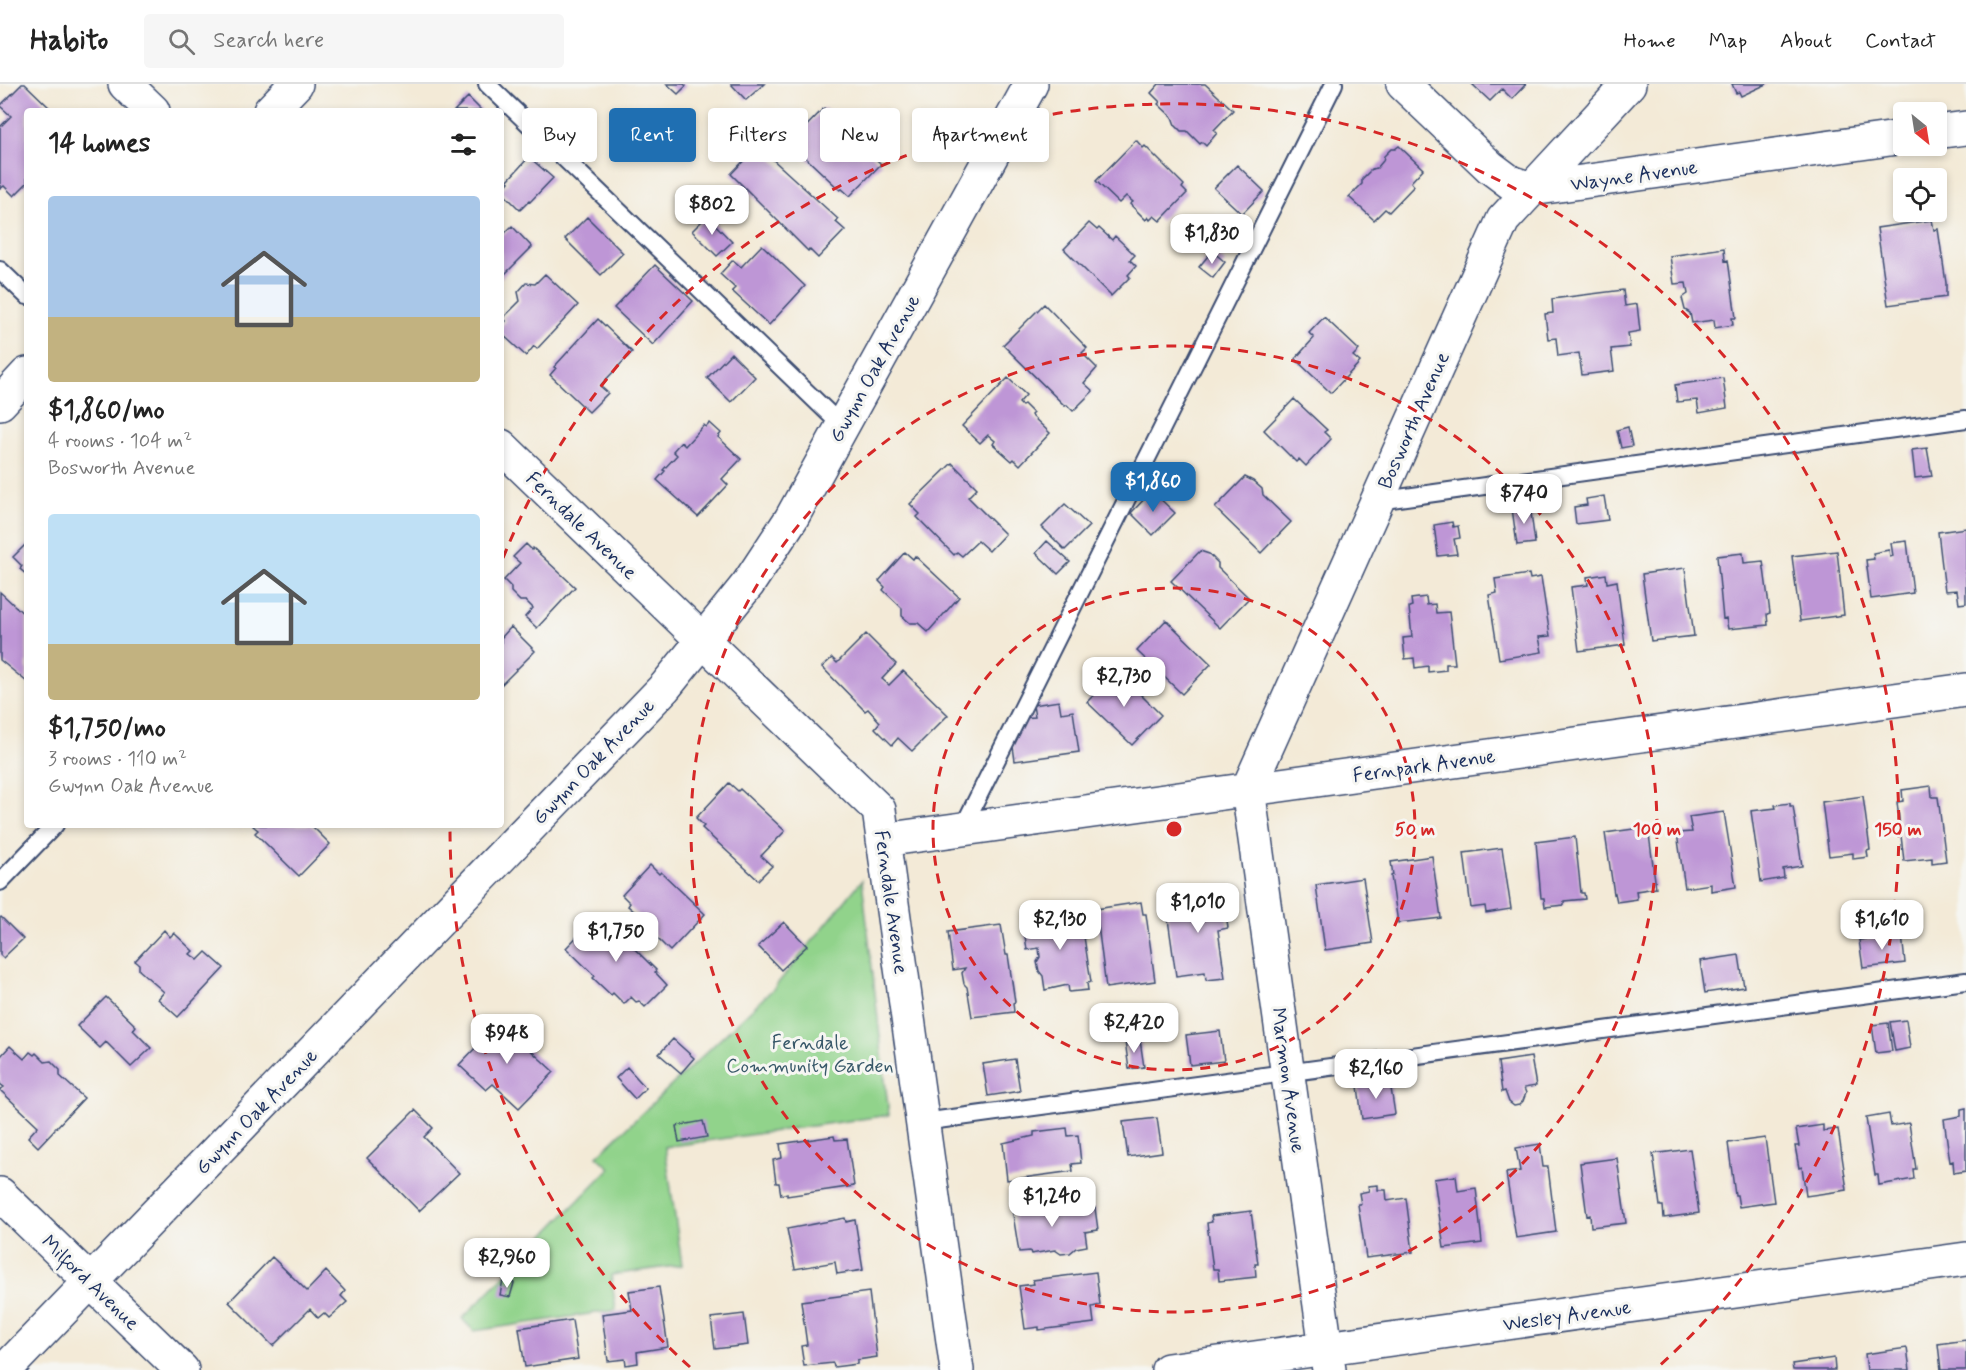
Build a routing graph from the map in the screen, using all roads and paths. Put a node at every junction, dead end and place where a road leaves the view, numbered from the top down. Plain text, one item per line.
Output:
1 (125, 84) edge
2 (296, 84) edge
3 (487, 84) edge
4 (1031, 84) edge
5 (1334, 84) edge
6 (1403, 84) edge
7 (1629, 84) edge
8 (150, 108) edge
9 (273, 108) edge
10 (1966, 128) edge
11 (1947, 131) edge
12 (1893, 139) edge
13 (1532, 189) junction
14 (0, 270) edge
15 (24, 293) edge
16 (24, 377) edge
17 (0, 403) edge
18 (1966, 418) edge
19 (842, 426) junction
20 (504, 449) edge
21 (1377, 501) junction
22 (703, 641) junction
23 (1966, 690) edge
24 (1248, 789) junction
25 (52, 828) edge
26 (962, 829) junction
27 (883, 840) junction
28 (0, 882) edge
29 (1966, 981) edge
30 (1288, 1073) junction
31 (923, 1122) junction
32 (0, 1194) edge
33 (1966, 1259) edge
34 (91, 1282) junction
35 (1327, 1359) edge
36 (5, 1370) edge
37 (182, 1370) edge
38 (957, 1370) edge
39 (1168, 1370) edge

1 - 8 street
2 - 9 street
3 - 19 lane
4 - 19 street, Gwynn Oak Avenue
5 - 26 lane
6 - 13 street
7 - 13 street, Bosworth Avenue
10 - 11 street
12 - 13 street, Wayne Avenue
13 - 21 street, Bosworth Avenue
14 - 15 lane
16 - 17 street
18 - 21 lane
19 - 22 street, Gwynn Oak Avenue
20 - 22 street, Ferndale Avenue
21 - 24 street, Bosworth Avenue
22 - 27 street, Ferndale Avenue
22 - 34 street, Gwynn Oak Avenue
23 - 24 street, Fernpark Avenue
24 - 26 street, Fernpark Avenue
24 - 30 street, Marmon Avenue
25 - 28 lane
26 - 27 street, Fernpark Avenue
27 - 31 street, Ferndale Avenue
29 - 30 lane
30 - 31 lane
30 - 35 street, Marmon Avenue
31 - 38 street, Ferndale Avenue
32 - 34 street, Milford Avenue
33 - 35 street, Wesley Avenue
34 - 36 street, Gwynn Oak Avenue
34 - 37 street, Milford Avenue
35 - 39 street, Wesley Avenue

